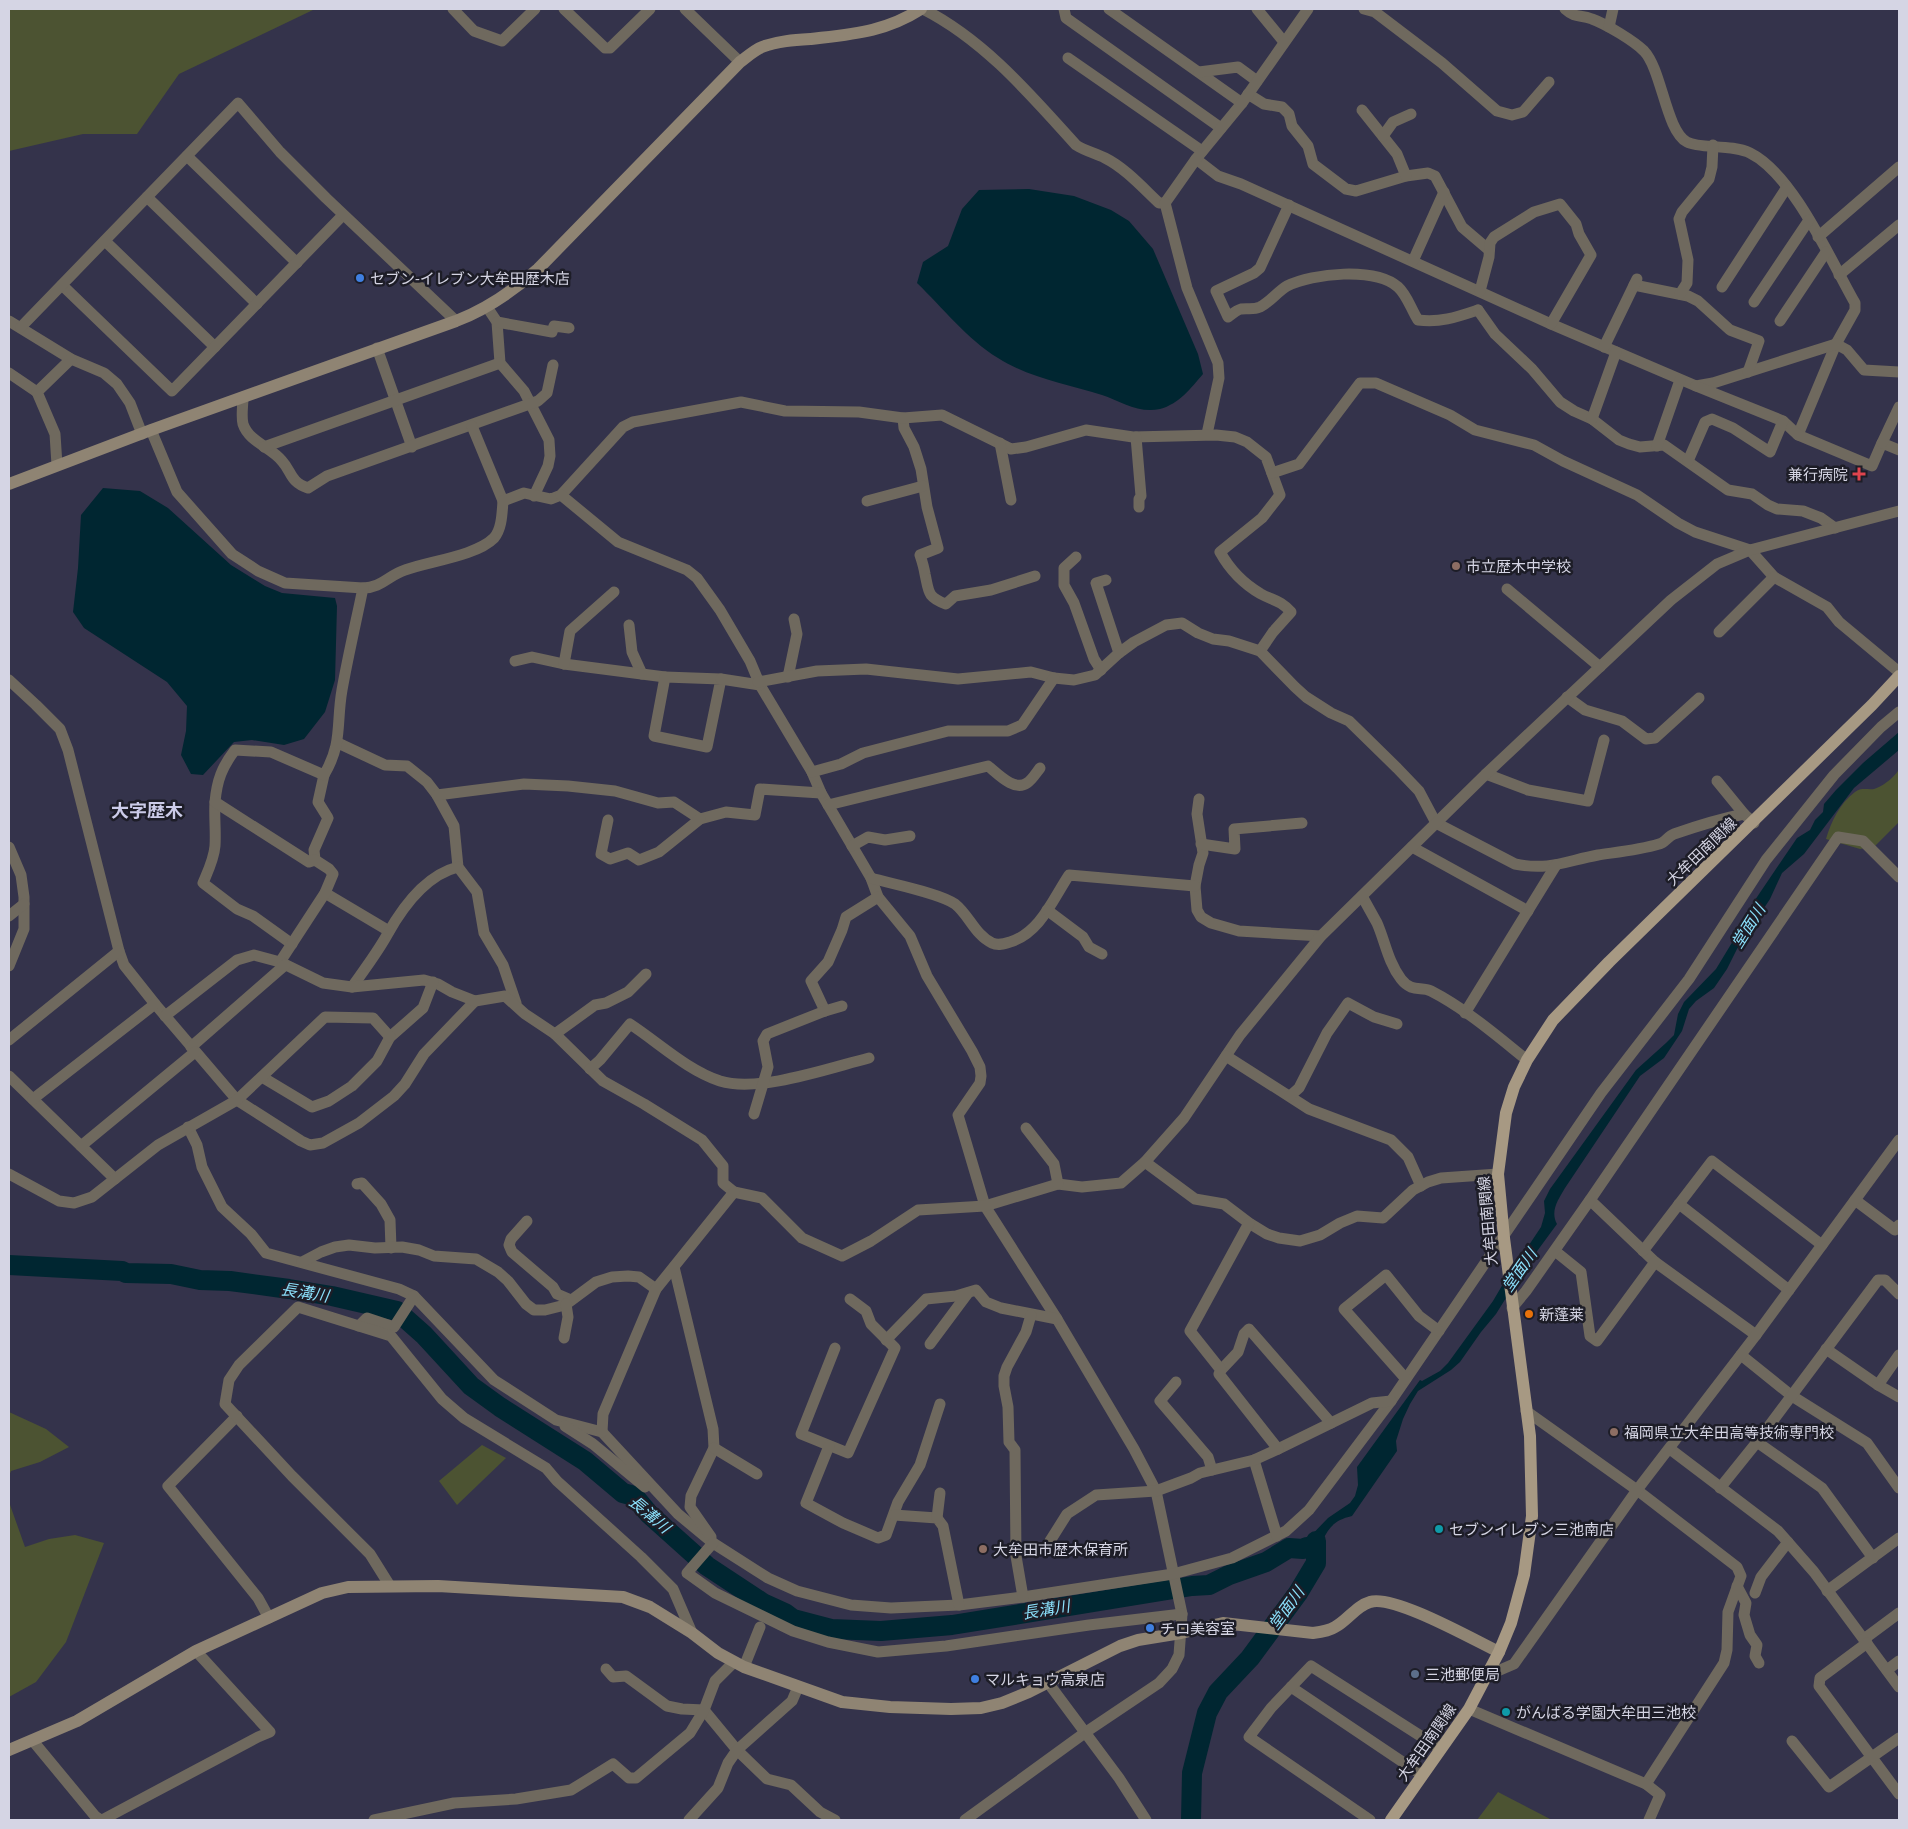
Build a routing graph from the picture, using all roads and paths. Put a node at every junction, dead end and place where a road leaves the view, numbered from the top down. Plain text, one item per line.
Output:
1 (453, 9) edge
2 (535, 9) edge
3 (566, 9) edge
4 (650, 9) edge
5 (685, 9) edge
6 (922, 9) edge
7 (1064, 9) edge
8 (1109, 9) edge
9 (1257, 9) edge
10 (1308, 9) edge
11 (1364, 9) edge
12 (1565, 9) edge
13 (1613, 9) edge
14 (1608, 27) junction
15 (1284, 42) junction
16 (1068, 58) dead end
17 (740, 62) junction
18 (1198, 72) junction
19 (1257, 81) junction
20 (1549, 82) dead end
21 (1245, 98) junction
22 (1362, 110) dead end
23 (1411, 114) dead end
24 (1221, 128) junction
25 (1383, 136) junction
26 (1713, 145) junction
27 (1199, 155) junction
28 (187, 156) junction
29 (1899, 167) edge
30 (1406, 176) junction
31 (1787, 187) junction
32 (1444, 192) junction
33 (147, 197) junction
34 (1165, 203) junction
35 (1289, 205) junction
36 (344, 215) junction
37 (1809, 220) junction
38 (1899, 225) edge
39 (1818, 237) junction
40 (105, 241) junction
41 (1489, 250) junction
42 (1826, 252) junction
43 (1413, 261) junction
44 (297, 263) junction
45 (1839, 275) junction
46 (62, 285) junction
47 (1722, 287) dead end
48 (1482, 292) junction
49 (1680, 294) junction
50 (1754, 302) dead end
51 (257, 304) junction
52 (487, 307) junction
53 (1478, 310) junction
54 (9, 321) edge
55 (456, 321) junction
56 (1780, 321) dead end
57 (497, 322) junction
58 (1550, 324) junction
59 (21, 328) junction
60 (569, 328) dead end
61 (1836, 344) junction
62 (215, 347) junction
63 (1604, 347) junction
64 (377, 348) junction
65 (1616, 352) junction
66 (71, 359) junction
67 (500, 363) junction
68 (553, 366) dead end
69 (1748, 372) junction
70 (1899, 372) edge
71 (9, 373) edge
72 (1680, 380) junction
73 (1696, 386) junction
74 (37, 392) junction
75 (243, 397) junction
76 (395, 400) junction
77 (531, 405) junction
78 (1899, 407) edge
79 (903, 418) junction
80 (1592, 419) junction
81 (1783, 421) junction
82 (472, 426) junction
83 (147, 432) junction
84 (1207, 434) junction
85 (1798, 435) junction
86 (1136, 437) junction
87 (1000, 443) junction
88 (1882, 443) junction
89 (1657, 446) junction
90 (264, 447) junction
91 (412, 447) junction
92 (1899, 450) edge
93 (1688, 461) junction
94 (57, 465) junction
95 (1272, 472) junction
96 (9, 484) edge
97 (923, 486) junction
98 (561, 495) junction
99 (534, 496) junction
100 (1011, 500) dead end
101 (503, 501) junction
102 (867, 501) dead end
103 (1139, 507) dead end
104 (1899, 511) edge
105 (1835, 528) junction
106 (1750, 550) junction
107 (1076, 557) dead end
108 (1035, 576) dead end
109 (1774, 578) junction
110 (1106, 580) dead end
111 (363, 588) junction
112 (1507, 589) dead end
113 (614, 592) dead end
114 (794, 619) dead end
115 (630, 625) dead end
116 (1719, 632) dead end
117 (1260, 650) junction
118 (1119, 653) junction
119 (515, 661) dead end
120 (564, 664) junction
121 (1600, 667) junction
122 (1100, 670) junction
123 (1899, 672) edge
124 (642, 674) junction
125 (1899, 676) edge
126 (665, 677) junction
127 (788, 677) junction
128 (1054, 678) junction
129 (721, 679) junction
130 (9, 680) edge
131 (759, 683) junction
132 (1567, 697) junction
133 (1699, 698) dead end
134 (1899, 712) edge
135 (1604, 740) dead end
136 (338, 743) junction
137 (1040, 768) dead end
138 (812, 772) junction
139 (1486, 774) junction
140 (324, 775) junction
141 (1717, 781) dead end
142 (822, 793) junction
143 (437, 795) junction
144 (1199, 799) dead end
145 (215, 802) junction
146 (828, 805) junction
147 (1749, 818) junction
148 (700, 819) junction
149 (608, 820) dead end
150 (1302, 823) dead end
151 (1436, 823) junction
152 (910, 836) dead end
153 (1201, 844) junction
154 (852, 846) junction
155 (9, 847) edge
156 (1412, 847) junction
157 (315, 860) junction
158 (1556, 865) junction
159 (458, 866) junction
160 (871, 878) junction
161 (1899, 878) edge
162 (1196, 886) junction
163 (326, 893) junction
164 (1362, 896) junction
165 (878, 897) junction
166 (24, 904) junction
167 (1047, 910) junction
168 (1528, 911) junction
169 (9, 916) edge
170 (389, 931) junction
171 (1321, 936) junction
172 (292, 944) junction
173 (119, 951) junction
174 (1102, 954) dead end
175 (282, 963) junction
176 (9, 966) edge
177 (646, 974) dead end
178 (433, 982) junction
179 (352, 987) junction
180 (475, 1002) junction
181 (155, 1004) junction
182 (518, 1006) junction
183 (842, 1006) dead end
184 (825, 1011) junction
185 (1465, 1013) junction
186 (165, 1016) junction
187 (1397, 1024) dead end
188 (554, 1034) junction
189 (390, 1037) junction
190 (9, 1040) edge
191 (193, 1049) junction
192 (1226, 1056) junction
193 (870, 1058) dead end
194 (1527, 1060) junction
195 (590, 1068) junction
196 (9, 1076) edge
197 (262, 1077) junction
198 (763, 1084) junction
199 (1290, 1096) junction
200 (33, 1099) junction
201 (237, 1100) junction
202 (754, 1114) dead end
203 (188, 1127) junction
204 (1026, 1128) dead end
205 (1899, 1140) edge
206 (81, 1146) junction
207 (1145, 1162) junction
208 (9, 1174) edge
209 (1498, 1174) junction
210 (115, 1179) junction
211 (357, 1184) dead end
212 (1058, 1184) junction
213 (1421, 1186) junction
214 (734, 1192) junction
215 (1590, 1200) junction
216 (1855, 1200) junction
217 (1679, 1204) junction
218 (985, 1206) junction
219 (527, 1221) dead end
220 (1249, 1223) junction
221 (1899, 1225) edge
222 (1504, 1238) junction
223 (1822, 1245) junction
224 (391, 1248) junction
225 (1554, 1251) junction
226 (1644, 1251) junction
227 (302, 1262) junction
228 (1655, 1262) junction
229 (674, 1267) junction
230 (656, 1289) junction
231 (1789, 1290) junction
232 (968, 1293) junction
233 (1899, 1294) edge
234 (411, 1299) junction
235 (850, 1299) dead end
236 (569, 1302) junction
237 (1512, 1308) junction
238 (1031, 1315) junction
239 (1056, 1319) junction
240 (359, 1326) junction
241 (1439, 1331) junction
242 (1756, 1335) junction
243 (564, 1338) dead end
244 (886, 1340) junction
245 (930, 1344) dead end
246 (835, 1348) dead end
247 (1826, 1349) junction
248 (1741, 1355) junction
249 (1899, 1355) edge
250 (1221, 1370) junction
251 (1406, 1379) junction
252 (1176, 1382) dead end
253 (1878, 1385) junction
254 (1792, 1396) junction
255 (1899, 1397) edge
256 (1391, 1400) junction
257 (940, 1404) dead end
258 (1526, 1411) junction
259 (237, 1416) junction
260 (556, 1420) junction
261 (1330, 1423) junction
262 (602, 1432) junction
263 (1757, 1442) junction
264 (829, 1446) junction
265 (714, 1448) junction
266 (1278, 1449) junction
267 (1670, 1449) junction
268 (1254, 1460) junction
269 (1212, 1470) junction
270 (757, 1474) dead end
271 (1720, 1488) junction
272 (1899, 1488) edge
273 (1637, 1490) junction
274 (1156, 1491) junction
275 (940, 1493) dead end
276 (678, 1514) junction
277 (894, 1515) junction
278 (937, 1518) junction
279 (1277, 1536) junction
280 (1899, 1538) edge
281 (1050, 1541) dead end
282 (1788, 1542) junction
283 (713, 1543) junction
284 (1873, 1558) junction
285 (1173, 1574) junction
286 (390, 1586) junction
287 (1738, 1586) junction
288 (1827, 1591) junction
289 (1755, 1593) dead end
290 (1023, 1597) junction
291 (958, 1605) junction
292 (1899, 1613) edge
293 (1182, 1614) junction
294 (269, 1618) junction
295 (760, 1627) dead end
296 (692, 1633) junction
297 (1181, 1633) junction
298 (1866, 1641) junction
299 (196, 1652) junction
300 (1499, 1652) junction
301 (1899, 1661) edge
302 (1759, 1663) dead end
303 (739, 1664) junction
304 (606, 1669) dead end
305 (1887, 1670) junction
306 (1486, 1676) junction
307 (1049, 1682) junction
308 (798, 1687) junction
309 (1291, 1687) junction
310 (1899, 1687) edge
311 (1469, 1709) junction
312 (704, 1710) junction
313 (1086, 1732) junction
314 (1899, 1738) edge
315 (33, 1741) junction
316 (1792, 1741) dead end
317 (1441, 1749) junction
318 (9, 1750) edge
319 (737, 1750) junction
320 (1873, 1757) junction
321 (1422, 1775) junction
322 (1646, 1784) junction
323 (1899, 1794) edge
324 (101, 1820) edge
325 (374, 1820) edge
326 (689, 1820) edge
327 (835, 1820) edge
328 (965, 1820) edge
329 (1146, 1820) edge
330 (1370, 1820) edge
331 (1391, 1820) edge
332 (1649, 1820) edge

1 - 2 street
3 - 4 street
5 - 17 street
6 - 17 street
6 - 34 street
7 - 24 street
8 - 18 street
9 - 15 street
10 - 15 street
11 - 20 street
12 - 14 street
13 - 14 street
14 - 26 street
15 - 19 street
16 - 27 street
17 - 52 street
18 - 19 street
18 - 21 street
19 - 21 street
21 - 24 street
21 - 30 street
22 - 25 street
23 - 25 street
24 - 27 street
25 - 30 street
26 - 31 street
26 - 49 street
27 - 34 street
27 - 35 street
28 - 33 street
28 - 36 street
28 - 44 street
29 - 39 street
30 - 32 street
31 - 37 street
31 - 47 street
32 - 41 street
32 - 43 street
33 - 40 street
33 - 51 street
34 - 84 street
35 - 43 street
35 - 53 street
36 - 44 street
36 - 55 street
37 - 39 street
37 - 50 street
38 - 45 street
39 - 42 street
40 - 46 street
40 - 62 street
41 - 48 street
41 - 58 street
42 - 45 street
42 - 56 street
43 - 48 street
44 - 51 street
45 - 61 street
46 - 59 street
46 - 62 street
48 - 53 street
48 - 58 street
49 - 63 street
49 - 69 street
51 - 62 street
52 - 55 street
52 - 57 street
53 - 80 street
54 - 59 street
55 - 64 street
57 - 60 street
57 - 67 street
58 - 63 street
59 - 66 street
61 - 69 street
61 - 70 street
61 - 85 street
63 - 65 street
64 - 75 street
64 - 76 street
65 - 72 street
65 - 80 street
66 - 74 street
66 - 83 street
67 - 76 street
67 - 77 street
68 - 77 street
69 - 73 street
71 - 74 street
72 - 73 street
72 - 89 street
73 - 81 street
74 - 94 street
75 - 83 street
75 - 90 street
76 - 90 street
76 - 91 street
77 - 82 street
77 - 99 street
78 - 88 street
79 - 87 street
79 - 97 street
79 - 98 street
80 - 89 street
81 - 85 street
81 - 93 street
82 - 91 street
82 - 101 street
83 - 94 street
83 - 111 street
84 - 86 street
84 - 95 street
85 - 88 street
86 - 87 street
86 - 103 street
87 - 100 street
88 - 92 street
89 - 93 street
90 - 91 street
93 - 105 street
94 - 96 street
95 - 106 street
95 - 117 street
97 - 102 street
97 - 108 street
98 - 99 street
98 - 131 street
99 - 101 street
101 - 111 street
104 - 105 street
105 - 106 street
106 - 109 street
106 - 121 street
107 - 122 street
109 - 116 street
109 - 123 street
110 - 118 street
111 - 136 street
112 - 121 street
113 - 120 street
114 - 127 street
115 - 124 street
117 - 118 street
117 - 151 street
118 - 122 street
119 - 120 street
120 - 124 street
121 - 132 street
122 - 128 street
124 - 126 street
125 - 147 main road, 大牟田南関線
126 - 129 street
126 - 129 street
127 - 128 street
127 - 131 street
128 - 138 street
129 - 131 street
130 - 173 street
131 - 138 street
132 - 133 street
132 - 139 street
134 - 222 street
135 - 139 street
136 - 140 street
136 - 143 street
137 - 146 street
138 - 142 street
139 - 151 street
140 - 145 street
140 - 157 street
141 - 147 street
142 - 146 street
142 - 148 street
143 - 148 street
143 - 159 street
144 - 153 street
145 - 157 street
145 - 172 street
146 - 154 street
147 - 158 street
147 - 194 main road, 大牟田南関線
148 - 149 street
150 - 153 street
151 - 156 street
151 - 158 street
152 - 154 street
153 - 162 street
154 - 160 street
155 - 166 street
156 - 164 street
156 - 168 street
157 - 163 street
158 - 168 street
159 - 170 street
159 - 182 street
160 - 165 street
160 - 167 street
161 - 215 street
162 - 167 street
162 - 171 street
163 - 170 street
163 - 172 street
164 - 171 street
164 - 185 street
165 - 184 street
165 - 218 street
166 - 169 street
166 - 176 street
167 - 174 street
168 - 185 street
170 - 179 street
171 - 192 street
172 - 175 street
173 - 181 street
173 - 190 street
175 - 179 street
175 - 186 street
175 - 191 street
177 - 188 street
178 - 179 street
178 - 180 street
178 - 189 street
180 - 182 street
180 - 201 street
181 - 186 street
181 - 200 street
182 - 188 street
183 - 184 street
184 - 198 street
185 - 194 street
186 - 191 street
187 - 199 street
188 - 195 street
189 - 197 street
189 - 197 street
191 - 201 street
191 - 206 street
192 - 199 street
192 - 207 street
193 - 198 street
194 - 209 main road, 大牟田南関線
195 - 198 street
195 - 214 street
196 - 200 street
197 - 201 street
198 - 202 street
199 - 213 street
200 - 206 street
201 - 203 street
203 - 210 street
203 - 227 street
204 - 212 street
205 - 216 street
206 - 210 street
207 - 212 street
207 - 220 street
208 - 210 street
209 - 213 street
209 - 222 main road, 大牟田南関線
211 - 224 street
212 - 218 street
213 - 220 street
214 - 218 street
214 - 229 street
215 - 225 street
215 - 226 street
216 - 221 street
216 - 223 street
217 - 223 street
217 - 226 street
217 - 231 street
218 - 239 street
219 - 236 street
220 - 250 street
222 - 237 main road, 大牟田南関線
222 - 241 street
223 - 231 street
224 - 227 street
224 - 236 street
225 - 228 street
225 - 237 street
226 - 228 street
227 - 234 street
228 - 242 street
229 - 230 street
229 - 265 street
230 - 236 street
230 - 262 street
231 - 242 street
232 - 238 street
232 - 244 street
232 - 245 street
233 - 247 street
234 - 240 street
234 - 260 street
235 - 244 street
236 - 243 street
237 - 258 main road, 大牟田南関線
238 - 239 street
238 - 290 street
239 - 274 street
240 - 259 street
240 - 296 street
241 - 251 street
241 - 251 street
242 - 248 street
244 - 264 street
246 - 264 street
247 - 253 street
247 - 254 street
248 - 254 street
248 - 267 street
249 - 253 street
250 - 261 street
250 - 266 street
251 - 256 street
252 - 269 street
253 - 255 street
254 - 263 street
254 - 272 street
256 - 261 street
256 - 279 street
257 - 277 street
258 - 273 street
258 - 300 main road, 大牟田南関線
259 - 286 street
259 - 294 street
260 - 262 street
260 - 276 street
261 - 266 street
262 - 276 street
263 - 271 street
263 - 284 street
264 - 277 street
265 - 270 street
265 - 283 street
266 - 268 street
267 - 271 street
267 - 273 street
268 - 269 street
268 - 279 street
269 - 274 street
271 - 282 street
273 - 287 street
273 - 306 street
274 - 281 street
274 - 285 street
275 - 278 street
276 - 283 street
277 - 278 street
278 - 291 street
279 - 285 street
280 - 284 street
282 - 288 street
282 - 289 street
283 - 291 street
283 - 293 street
284 - 288 street
285 - 290 street
285 - 293 street
286 - 294 street
286 - 296 street
287 - 302 street
287 - 322 street
288 - 298 street
290 - 291 street
292 - 298 street
293 - 297 street
294 - 299 street
295 - 303 street
296 - 303 street
297 - 300 street
297 - 307 street
297 - 313 street
298 - 305 street
298 - 320 street
299 - 315 street
299 - 324 street
300 - 306 main road, 大牟田南関線
301 - 305 street
303 - 308 street
303 - 312 street
304 - 312 street
305 - 310 street
306 - 311 main road, 大牟田南関線
307 - 308 street
307 - 313 street
308 - 319 street
309 - 317 street
309 - 321 street
309 - 330 street
311 - 317 main road, 大牟田南関線
311 - 322 street
312 - 319 street
312 - 325 street
313 - 328 street
313 - 329 street
314 - 320 street
315 - 318 street
315 - 324 street
316 - 320 street
317 - 321 main road, 大牟田南関線
319 - 326 street
319 - 327 street
320 - 323 street
321 - 331 main road, 大牟田南関線
322 - 332 street

